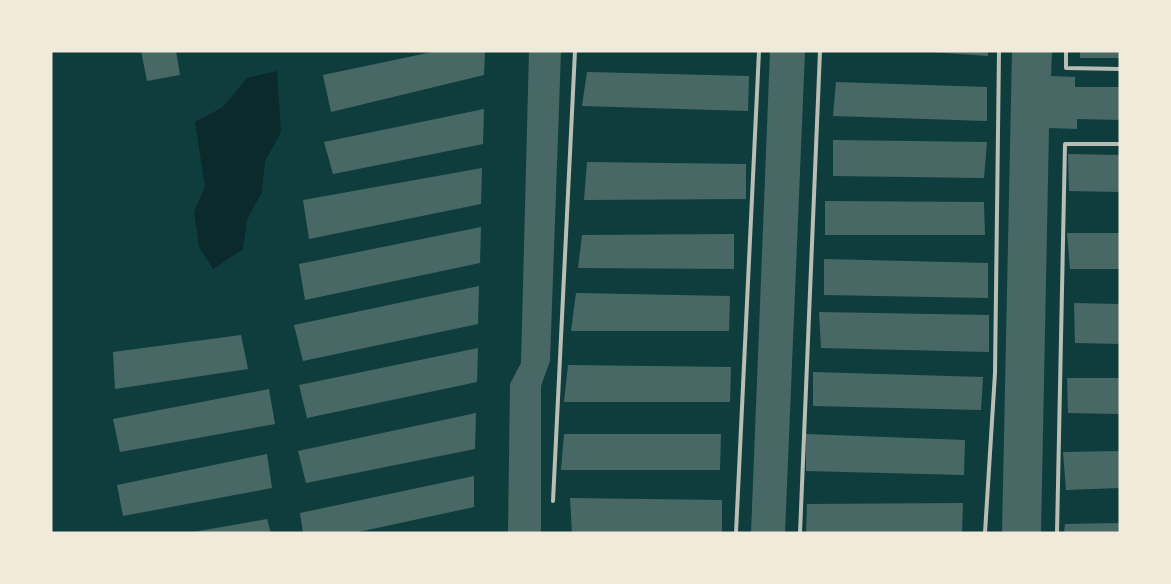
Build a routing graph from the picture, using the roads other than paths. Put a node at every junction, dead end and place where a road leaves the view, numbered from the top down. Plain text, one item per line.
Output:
1 (575, 51) edge
2 (759, 51) edge
3 (820, 51) edge
4 (999, 51) edge
5 (1066, 51) edge
6 (1120, 69) edge
7 (1120, 144) edge
8 (553, 501) dead end
9 (736, 533) edge
10 (800, 533) edge
11 (985, 533) edge
12 (1058, 533) edge

1 - 8 lane
2 - 9 lane
3 - 10 lane
4 - 11 lane
5 - 6 lane
7 - 12 lane

